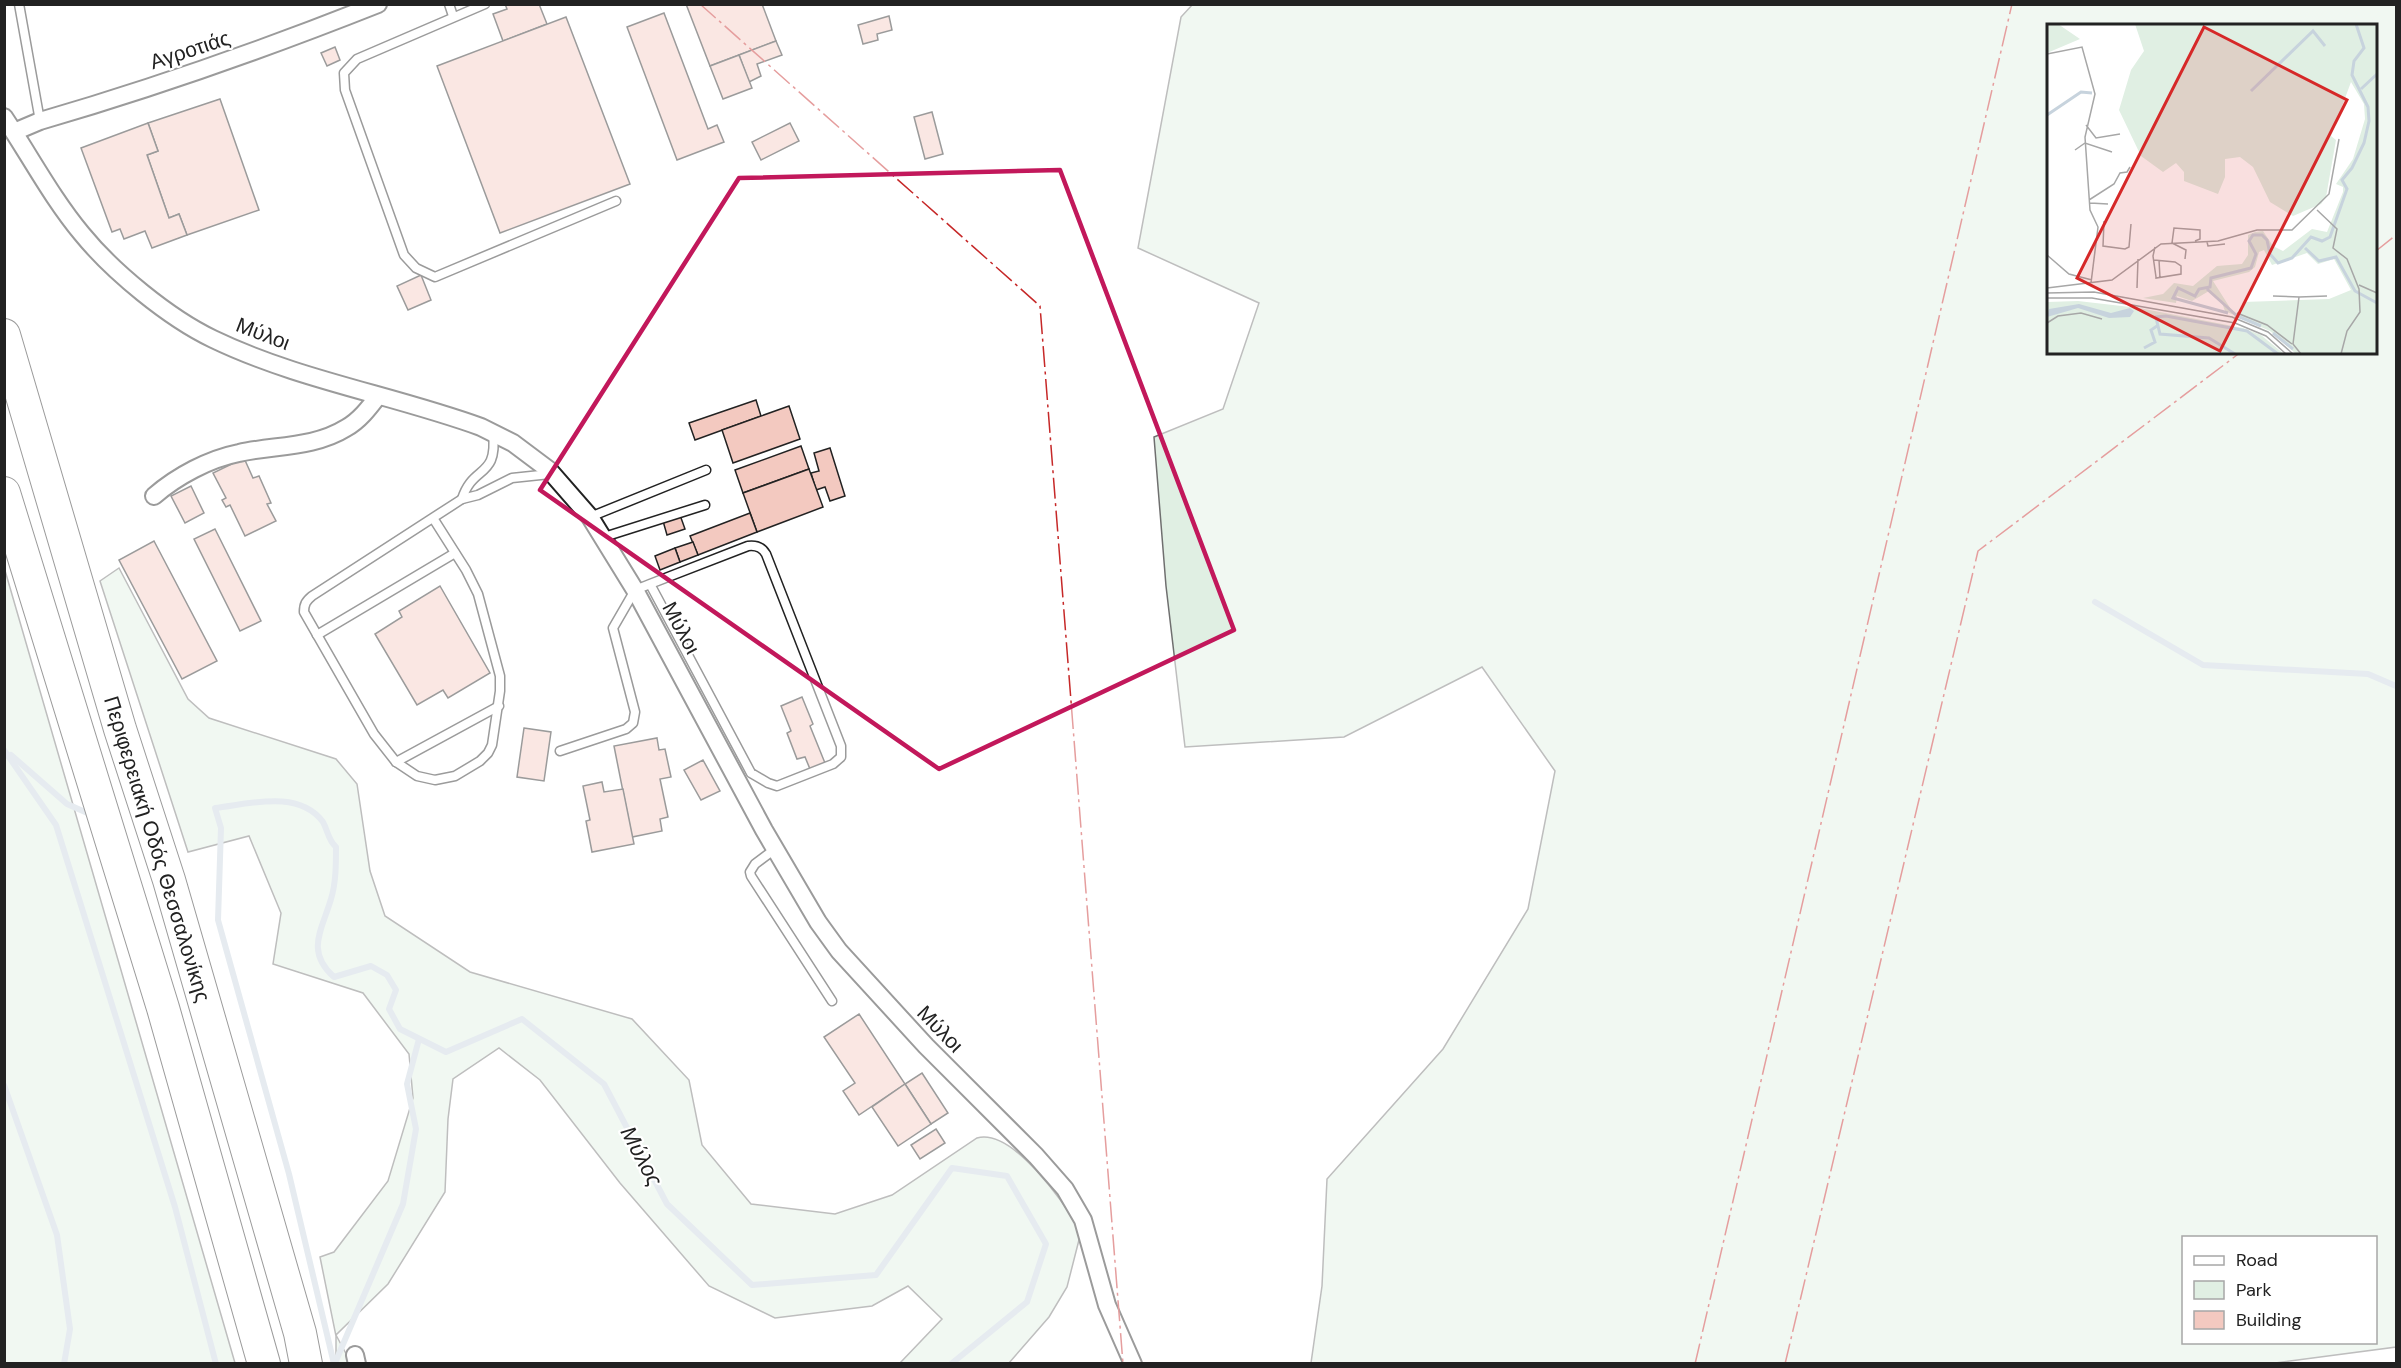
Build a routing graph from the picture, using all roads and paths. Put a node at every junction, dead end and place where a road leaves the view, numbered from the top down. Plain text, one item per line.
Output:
1 (19, 4) edge
2 (378, 4) edge
3 (449, 4) edge
4 (484, 4) edge
5 (453, 16) junction
6 (4, 117) edge
7 (40, 121) junction
8 (14, 132) junction
9 (616, 201) dead end
10 (4, 335) edge
11 (378, 396) junction
12 (493, 432) junction
13 (706, 470) dead end
14 (554, 474) junction
15 (4, 493) edge
16 (153, 496) dead end
17 (462, 498) junction
18 (705, 505) dead end
19 (590, 517) junction
20 (433, 518) junction
21 (604, 537) junction
22 (455, 553) junction
23 (643, 587) junction
24 (317, 635) junction
25 (499, 706) junction
26 (560, 751) dead end
27 (396, 762) junction
28 (775, 849) junction
29 (832, 1001) dead end
30 (264, 1364) edge
31 (306, 1364) edge
32 (1133, 1364) edge

1 - 7 lane
2 - 7 street, Αγροτιάς
3 - 5 lane
4 - 5 lane
5 - 9 lane
6 - 8 street, Μύλοι
7 - 8 street, Αγροτιάς
8 - 11 street, Μύλοι
10 - 31 highway, Περιφερειακή Οδός Θεσσαλονίκης
11 - 12 street, Μύλοι
11 - 16 street
12 - 14 street, Μύλοι
12 - 17 lane
13 - 19 lane
14 - 17 lane
14 - 19 street, Μύλοι
15 - 30 highway, Περιφερειακή Οδός Θεσσαλονίκης
17 - 20 lane
18 - 21 lane
19 - 21 street, Μύλοι
20 - 22 lane
20 - 24 lane
21 - 23 street, Μύλοι
22 - 24 lane
22 - 25 lane
23 - 23 lane
23 - 26 lane
23 - 28 street, Μύλοι
24 - 27 lane
25 - 27 lane
25 - 27 lane
28 - 29 lane
28 - 32 street, Μύλοι

